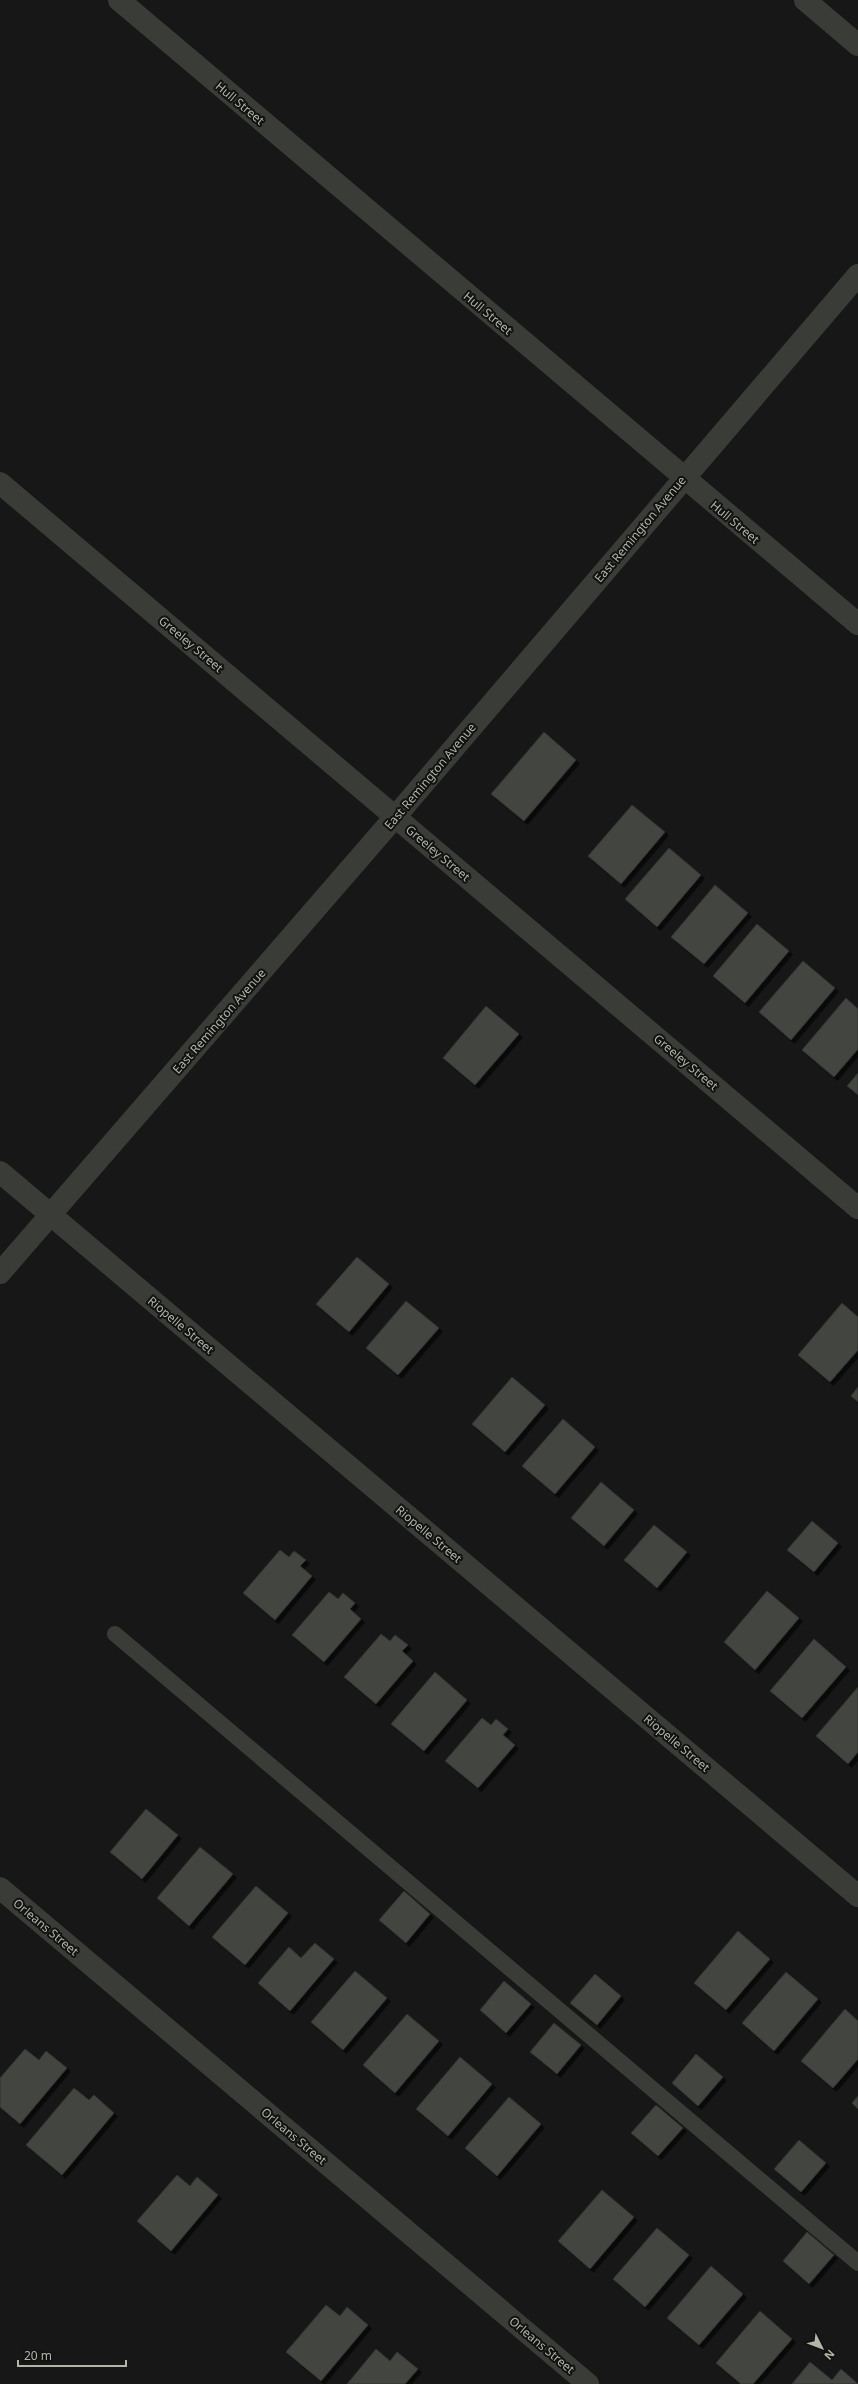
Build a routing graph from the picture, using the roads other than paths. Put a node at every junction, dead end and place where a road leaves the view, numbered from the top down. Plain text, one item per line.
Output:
1 (119, 0) edge
2 (805, 0) edge
3 (858, 45) edge
4 (858, 275) edge
5 (683, 478) junction
6 (0, 484) edge
7 (858, 624) edge
8 (395, 817) junction
9 (0, 1172) edge
10 (858, 1208) edge
11 (50, 1215) junction
12 (0, 1273) edge
13 (115, 1634) dead end
14 (0, 1888) edge
15 (858, 1896) edge
16 (858, 2263) edge
17 (588, 2384) edge

1 - 5 street, Hull Street
2 - 3 street
4 - 5 street, East Remington Avenue
5 - 7 street, Hull Street
5 - 8 street, East Remington Avenue
6 - 8 street, Greeley Street
8 - 10 street, Greeley Street
8 - 11 street, East Remington Avenue
9 - 11 street, Riopelle Street
11 - 12 street, East Remington Avenue
11 - 15 street, Riopelle Street
13 - 16 lane
14 - 17 street, Orleans Street

